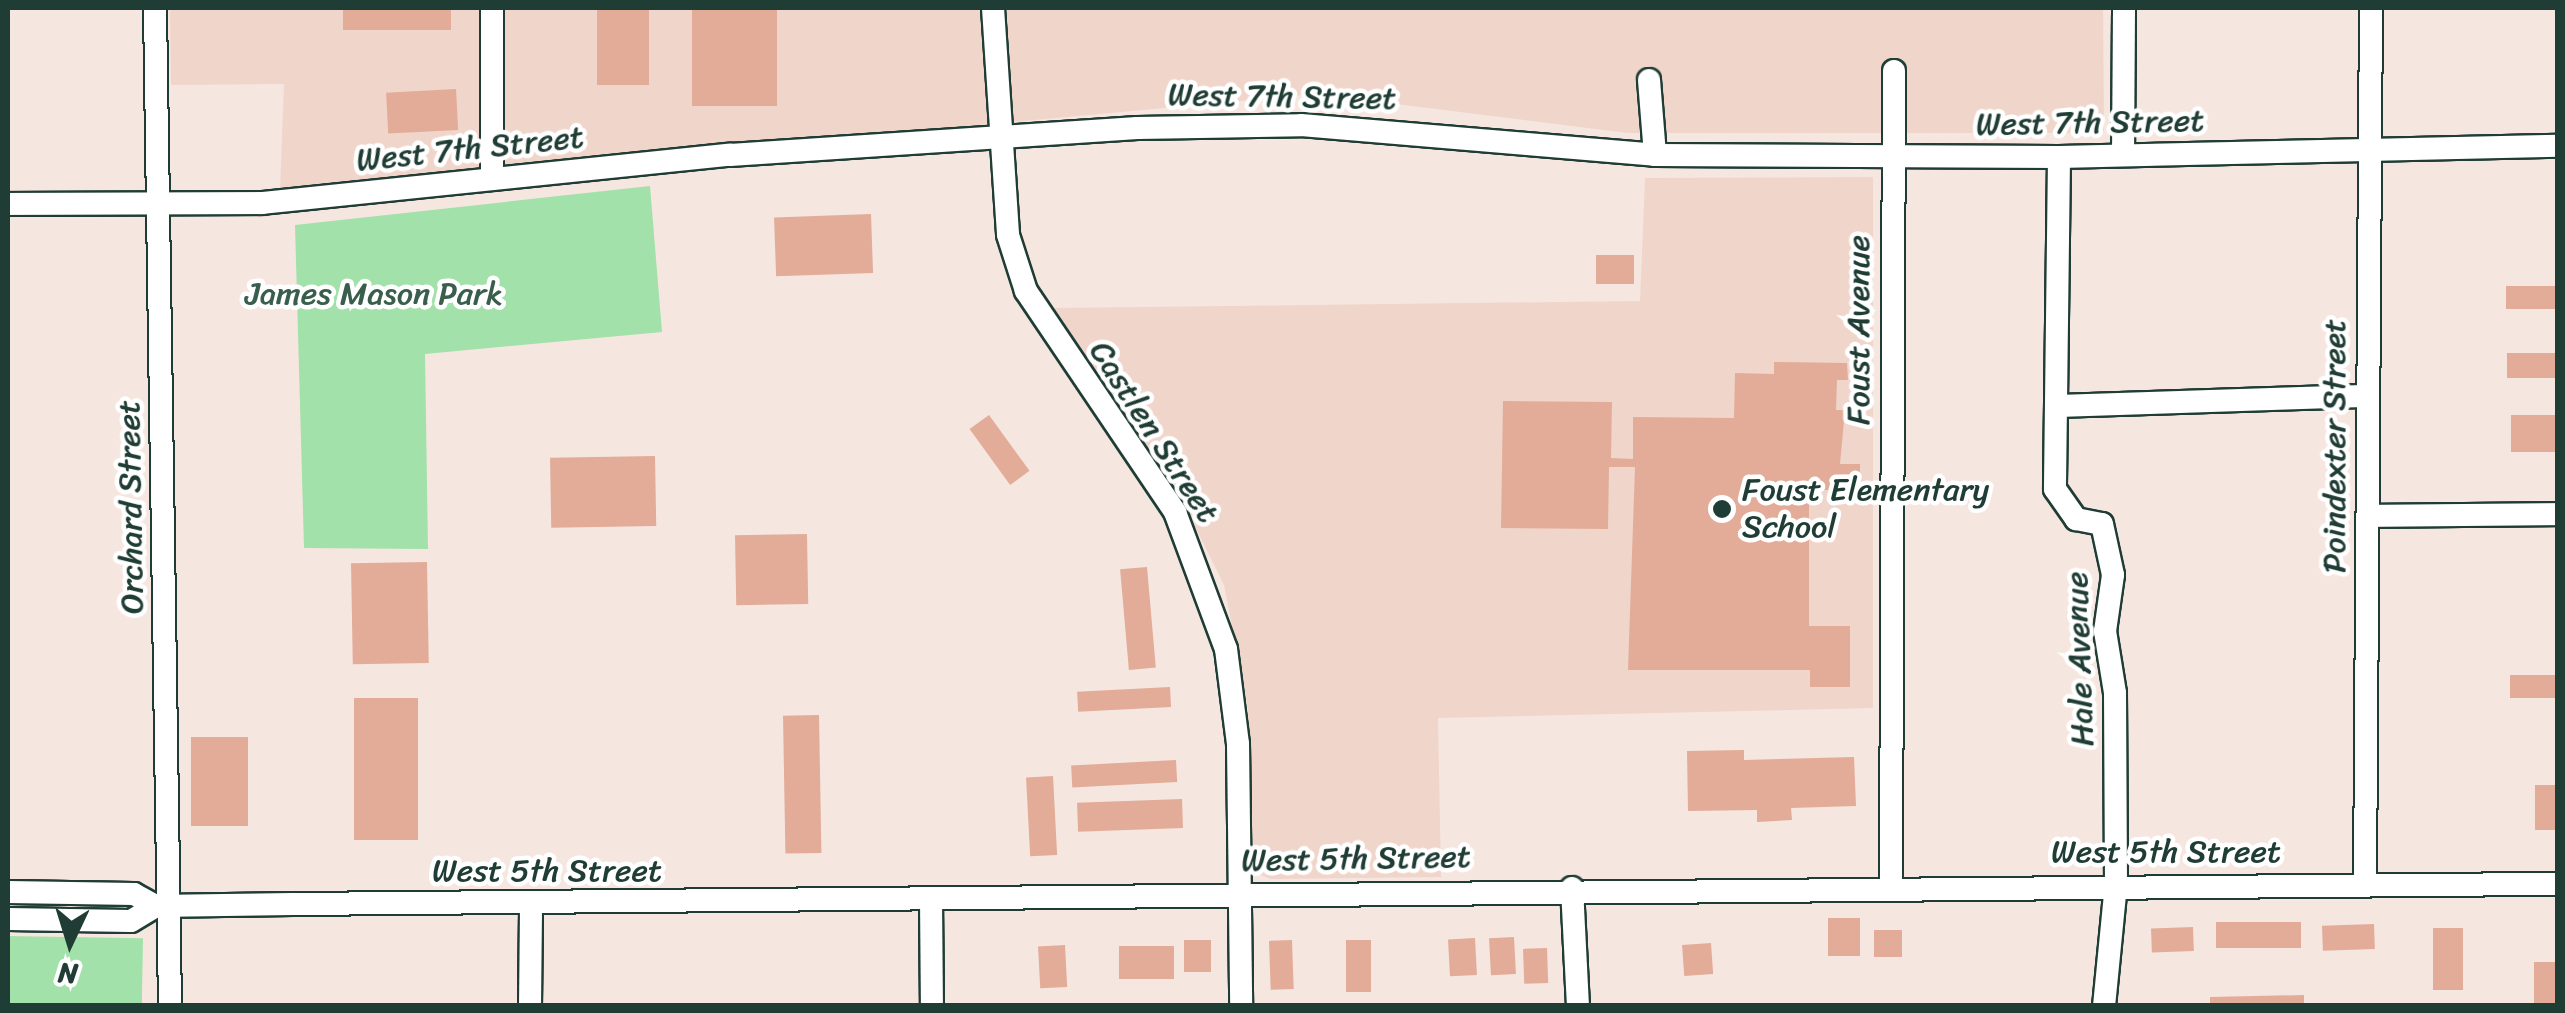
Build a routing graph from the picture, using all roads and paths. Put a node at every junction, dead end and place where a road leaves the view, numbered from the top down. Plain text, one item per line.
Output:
1 (155, 8) edge
2 (492, 8) edge
3 (993, 8) edge
4 (2124, 8) edge
5 (2371, 8) edge
6 (1894, 71) dead end
7 (1649, 80) dead end
8 (1000, 140) junction
9 (2558, 146) edge
10 (2366, 153) junction
11 (1656, 155) junction
12 (2123, 155) junction
13 (1892, 156) junction
14 (2059, 157) junction
15 (492, 179) junction
16 (8, 204) edge
17 (158, 205) junction
18 (2368, 396) junction
19 (2061, 406) junction
20 (2558, 514) edge
21 (2370, 516) junction
22 (2116, 884) junction
23 (2365, 884) junction
24 (2558, 884) edge
25 (1572, 888) junction
26 (1891, 888) junction
27 (8, 892) edge
28 (1238, 894) junction
29 (931, 899) junction
30 (531, 905) junction
31 (163, 906) junction
32 (8, 919) edge
33 (170, 1006) edge
34 (530, 1006) edge
35 (932, 1006) edge
36 (1241, 1006) edge
37 (1578, 1006) edge
38 (2104, 1006) edge

1 - 17 street, Orchard Street
2 - 15 street
3 - 8 street, Castlen Street
4 - 12 street
5 - 10 street, Poindexter Street
6 - 13 street, Foust Avenue
7 - 11 street
8 - 11 street, West 7th Street
8 - 15 street, West 7th Street
8 - 28 street, Castlen Street
9 - 10 street, West 7th Street
10 - 12 street, West 7th Street
10 - 18 street, Poindexter Street
11 - 13 street, West 7th Street
12 - 14 street, West 7th Street
13 - 14 street, West 7th Street
13 - 26 street, Foust Avenue
14 - 19 street, Hale Avenue
15 - 17 street, West 7th Street
16 - 17 street, West 7th Street
17 - 31 street, Orchard Street
18 - 19 street
18 - 21 street, Poindexter Street
19 - 22 street, Hale Avenue
20 - 21 street
21 - 23 street, Poindexter Street
22 - 23 street, West 5th Street
22 - 26 street, West 5th Street
22 - 38 street, Hale Avenue
23 - 24 street, West 5th Street
25 - 26 street, West 5th Street
25 - 28 street, West 5th Street
25 - 37 street
27 - 31 street, West 5th Street
28 - 29 street, West 5th Street
28 - 36 street, Castlen Street
29 - 30 street, West 5th Street
29 - 35 street
30 - 31 street, West 5th Street
30 - 34 street
31 - 32 street, West 5th Street
31 - 33 street, Orchard Street

